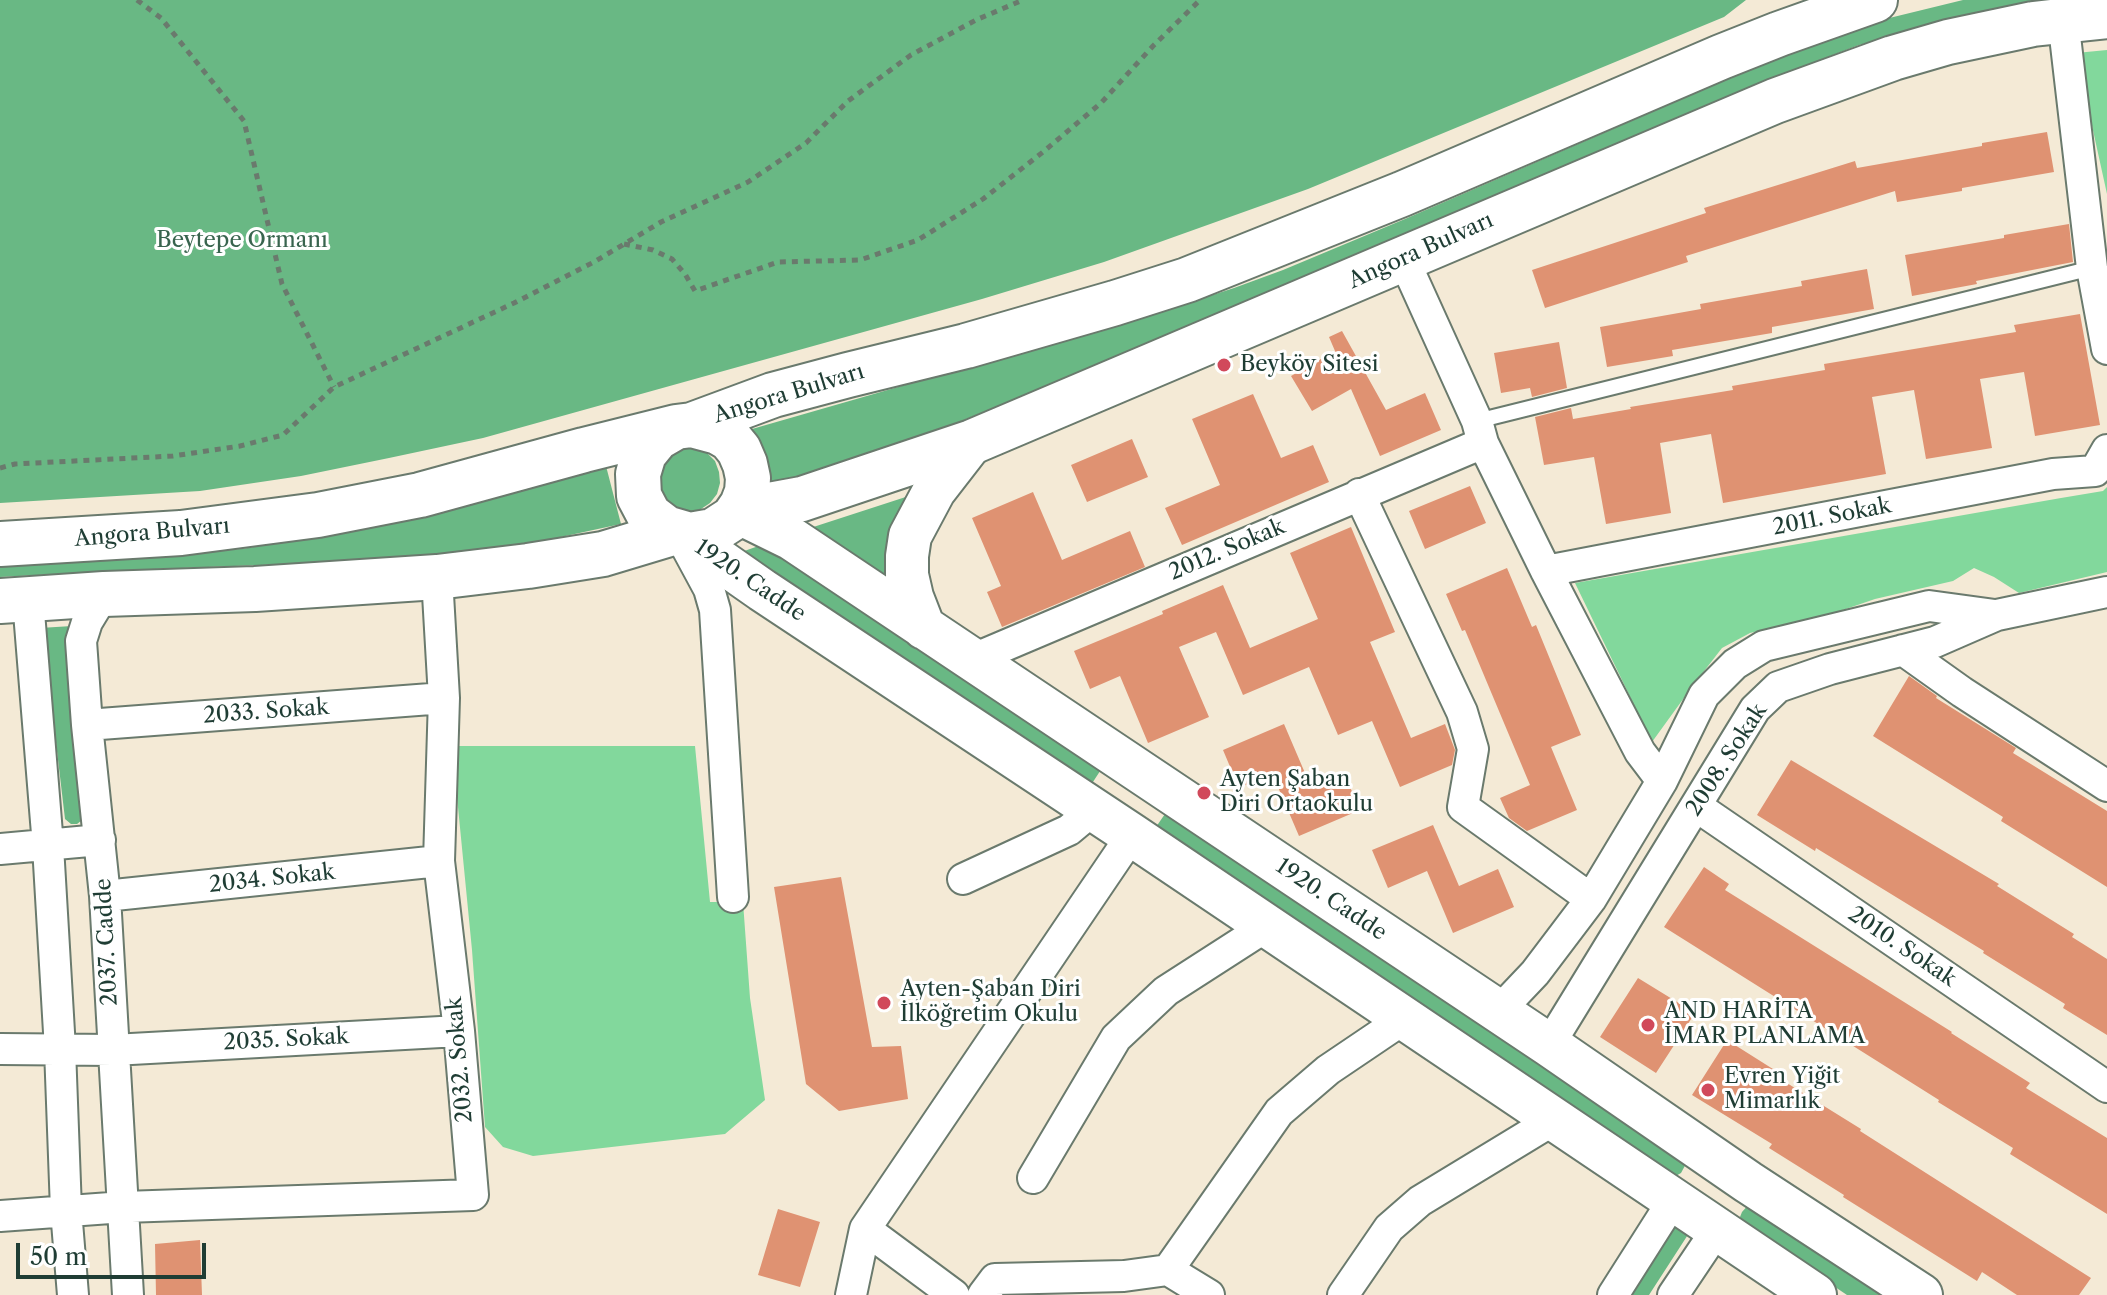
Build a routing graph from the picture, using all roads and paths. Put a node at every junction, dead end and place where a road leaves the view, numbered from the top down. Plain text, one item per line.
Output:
1 (137, 0) edge
2 (1023, 0) edge
3 (1200, 0) edge
4 (1875, 0) edge
5 (2107, 16) edge
6 (2063, 19) junction
7 (624, 244) junction
8 (1404, 260) junction
9 (2092, 268) junction
10 (2107, 349) edge
11 (334, 387) junction
12 (684, 426) junction
13 (1480, 432) junction
14 (972, 442) junction
15 (2107, 450) edge
16 (0, 468) edge
17 (1359, 494) junction
18 (740, 509) junction
19 (679, 533) junction
20 (0, 544) edge
21 (1546, 571) junction
22 (437, 577) junction
23 (2107, 592) edge
24 (104, 594) junction
25 (14, 601) edge
26 (1997, 615) junction
27 (924, 628) junction
28 (1903, 650) junction
29 (971, 660) junction
30 (444, 698) junction
31 (87, 725) junction
32 (1119, 759) junction
33 (1662, 781) junction
34 (2107, 786) edge
35 (1162, 788) junction
36 (1089, 806) junction
37 (1696, 806) junction
38 (1132, 835) junction
39 (100, 840) junction
40 (48, 846) junction
41 (0, 849) edge
42 (439, 861) junction
43 (963, 879) dead end
44 (105, 896) junction
45 (733, 897) dead end
46 (1591, 899) junction
47 (1267, 926) junction
48 (1498, 1012) junction
49 (1405, 1018) junction
50 (459, 1031) junction
51 (1549, 1045) junction
52 (0, 1049) edge
53 (60, 1049) junction
54 (113, 1050) junction
55 (2107, 1087) edge
56 (1555, 1119) junction
57 (1705, 1153) junction
58 (1033, 1178) dead end
59 (1748, 1182) junction
60 (1674, 1199) junction
61 (124, 1207) junction
62 (66, 1210) junction
63 (0, 1216) edge
64 (1718, 1228) junction
65 (865, 1229) junction
66 (1168, 1270) junction
67 (73, 1295) edge
68 (128, 1295) edge
69 (851, 1295) edge
70 (954, 1295) edge
71 (983, 1295) edge
72 (1209, 1295) edge
73 (1343, 1295) edge
74 (1613, 1295) edge
75 (1673, 1295) edge
76 (1815, 1295) edge
77 (1921, 1295) edge

1 - 11 path
2 - 7 path
3 - 7 path
4 - 12 main road, Angora Bulvarı
5 - 6 main road, Angora Bulvarı
6 - 8 main road, Angora Bulvarı
6 - 9 street
7 - 11 path
8 - 13 street
8 - 14 main road, Angora Bulvarı
9 - 10 street
9 - 13 lane
11 - 16 path
12 - 18 main road, Angora Bulvarı
12 - 19 main road, Angora Bulvarı
12 - 20 main road, Angora Bulvarı
13 - 17 street, 2012. Sokak
13 - 21 street
14 - 18 main road, Angora Bulvarı
14 - 27 main road
15 - 21 street, 2011. Sokak
17 - 29 street, 2012. Sokak
17 - 46 street
18 - 19 main road
18 - 27 main road, 1920. Cadde
19 - 22 main road
19 - 36 main road, 1920. Cadde
19 - 45 street
21 - 33 street
22 - 24 main road
22 - 30 street, 2032. Sokak
23 - 26 street, 2008. Sokak
24 - 25 main road
24 - 31 street, 2037. Cadde
25 - 40 street
26 - 28 street, 2008. Sokak
26 - 33 street
27 - 29 main road, 1920. Cadde
28 - 34 street
28 - 37 street, 2008. Sokak
29 - 32 main road, 1920. Cadde
30 - 31 street, 2033. Sokak
30 - 42 street, 2032. Sokak
31 - 39 street, 2037. Cadde
32 - 35 main road, 1920. Cadde
32 - 36 main road
33 - 46 street
35 - 38 main road
35 - 48 main road, 1920. Cadde
36 - 38 main road, 1920. Cadde
36 - 43 street
37 - 51 street, 2008. Sokak
37 - 55 street, 2010. Sokak
38 - 47 main road, 1920. Cadde
38 - 65 street
39 - 40 street
39 - 44 street, 2037. Cadde
40 - 41 street
40 - 53 street
42 - 44 street, 2034. Sokak
42 - 50 street, 2032. Sokak
44 - 54 street, 2037. Cadde
46 - 48 street
47 - 49 main road, 1920. Cadde
47 - 58 street
48 - 51 main road, 1920. Cadde
49 - 56 main road, 1920. Cadde
49 - 66 street
50 - 54 street, 2035. Sokak
50 - 61 street, 2032. Sokak
51 - 57 main road, 1920. Cadde
52 - 53 street, 2035. Sokak
53 - 54 street, 2035. Sokak
53 - 62 street
54 - 61 street, 2037. Cadde
56 - 60 main road, 1920. Cadde
56 - 73 street
57 - 59 main road, 1920. Cadde
57 - 60 main road
59 - 64 main road
59 - 77 main road, 1920. Cadde
60 - 64 main road, 1920. Cadde
60 - 74 street
61 - 62 street
61 - 68 street, 2037. Cadde
62 - 63 street
62 - 67 street
64 - 75 street
64 - 76 main road, 1920. Cadde
65 - 69 street
65 - 70 street
66 - 71 street
66 - 72 street

